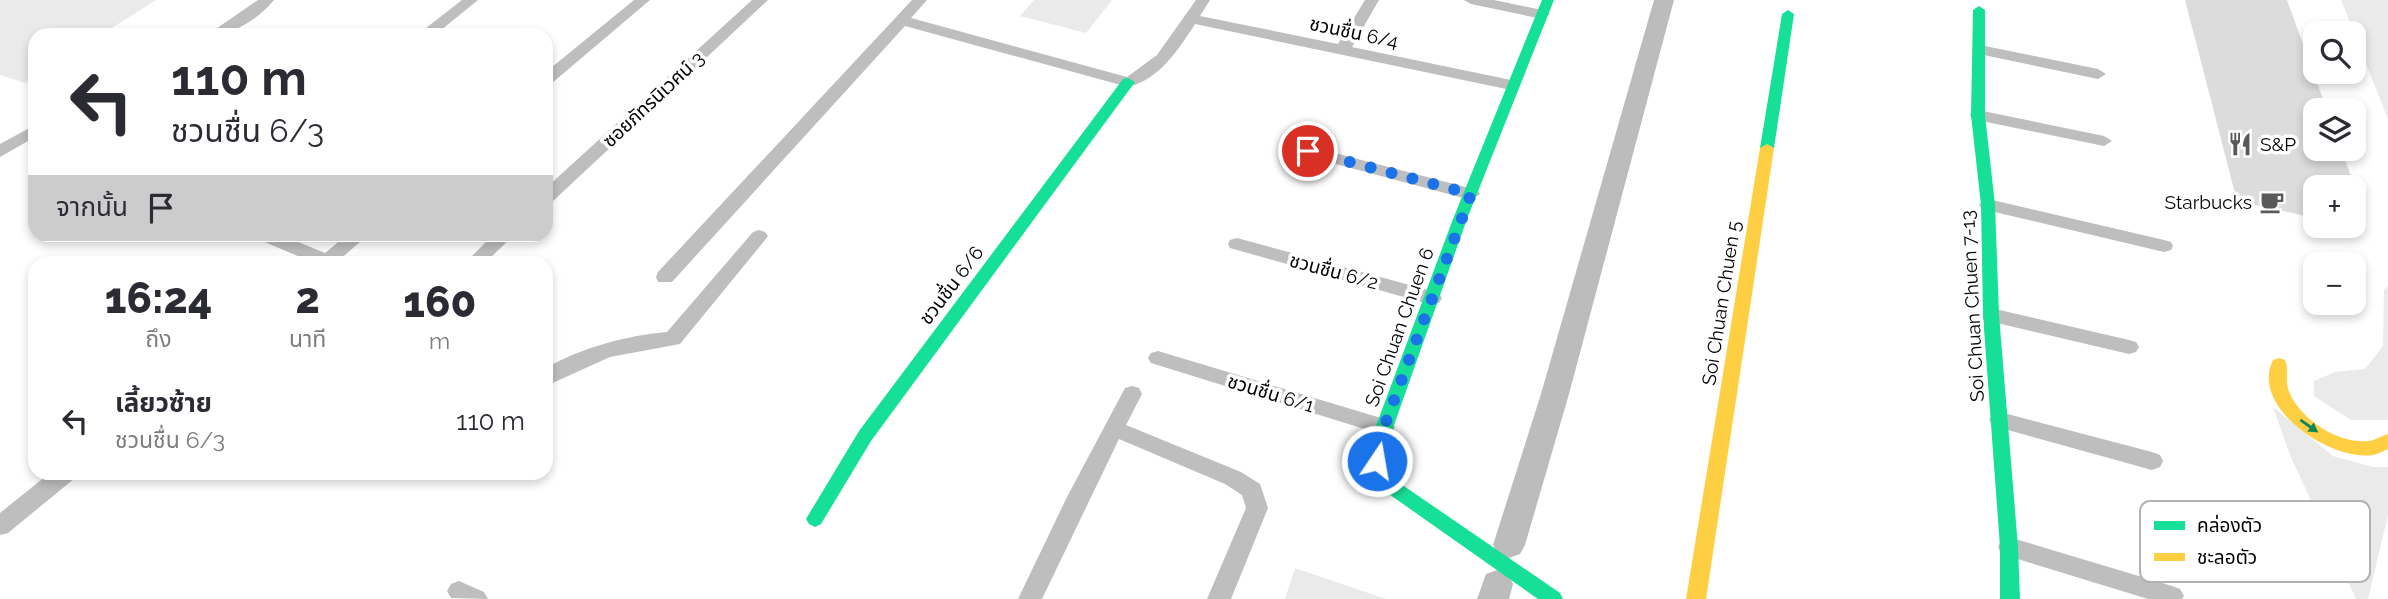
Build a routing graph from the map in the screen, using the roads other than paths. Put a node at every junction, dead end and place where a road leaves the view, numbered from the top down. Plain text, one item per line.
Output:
1 (267, 0) edge
2 (471, 0) edge
3 (643, 0) edge
4 (761, 0) edge
5 (920, 0) edge
6 (1203, 0) edge
7 (1372, 0) edge
8 (1471, 0) edge
9 (1545, 7) edge
10 (1979, 10) dead end
11 (1788, 15) dead end
12 (1189, 18) junction
13 (900, 20) junction
14 (228, 28) edge
15 (434, 28) edge
16 (1980, 50) junction
17 (1342, 51) junction
18 (553, 74) edge
19 (2098, 74) dead end
20 (1128, 82) junction
21 (1511, 85) junction
22 (1978, 115) junction
23 (28, 134) edge
24 (2104, 141) dead end
25 (1308, 151) dead end
26 (0, 152) edge
27 (553, 192) edge
28 (1471, 194) junction
29 (1988, 205) junction
30 (758, 236) dead end
31 (280, 242) edge
32 (351, 242) edge
33 (497, 242) edge
34 (1237, 244) dead end
35 (2164, 246) dead end
36 (313, 256) edge
37 (334, 256) edge
38 (482, 256) edge
39 (665, 277) dead end
40 (1432, 298) junction
41 (1991, 315) junction
42 (2129, 346) dead end
43 (1158, 358) dead end
44 (2279, 365) dead end
45 (553, 374) edge
46 (1132, 394) dead end
47 (2000, 420) junction
48 (1384, 427) junction
49 (1112, 428) junction
50 (2388, 441) edge
51 (2152, 461) dead end
52 (57, 480) edge
53 (815, 519) dead end
54 (0, 526) edge
55 (2009, 547) junction
56 (2172, 596) dead end
57 (1030, 599) edge
58 (1219, 599) edge
59 (1553, 599) edge
60 (1696, 599) edge
61 (2010, 599) edge

1 - 14 street
2 - 15 street
3 - 18 street
4 - 27 street, ซอยภัทรนิเวศน์ 3
5 - 13 street
6 - 12 street
7 - 17 street
8 - 9 street
9 - 21 main road, Soi Chuan Chuen 6
10 - 16 main road, Soi Chuan Chuen 7-13
11 - 60 main road, Soi Chuan Chuen 5
12 - 17 street, ชวนชื่น 6/4
12 - 20 street
13 - 20 street
13 - 39 street
16 - 19 street
16 - 22 main road, Soi Chuan Chuen 7-13
17 - 21 street, ชวนชื่น 6/4
20 - 53 main road, ชวนชื่น 6/6
21 - 28 main road, Soi Chuan Chuen 6
22 - 24 street
22 - 29 main road, Soi Chuan Chuen 7-13
23 - 26 street
25 - 28 street
28 - 40 main road, Soi Chuan Chuen 6
29 - 35 street
29 - 41 main road, Soi Chuan Chuen 7-13
30 - 45 street
31 - 36 street
32 - 37 street
33 - 38 street
34 - 40 street, ชวนชื่น 6/2
40 - 48 main road, Soi Chuan Chuen 6
41 - 42 street
41 - 47 main road, Soi Chuan Chuen 7-13
43 - 48 street, ชวนชื่น 6/1
44 -> 50 main road
46 - 49 street
47 - 51 street
47 - 55 main road, Soi Chuan Chuen 7-13
48 - 59 main road, Soi Chuan Chuen 6
49 - 57 street
49 - 58 street
52 - 54 street
55 - 56 street
55 - 61 main road, Soi Chuan Chuen 7-13

